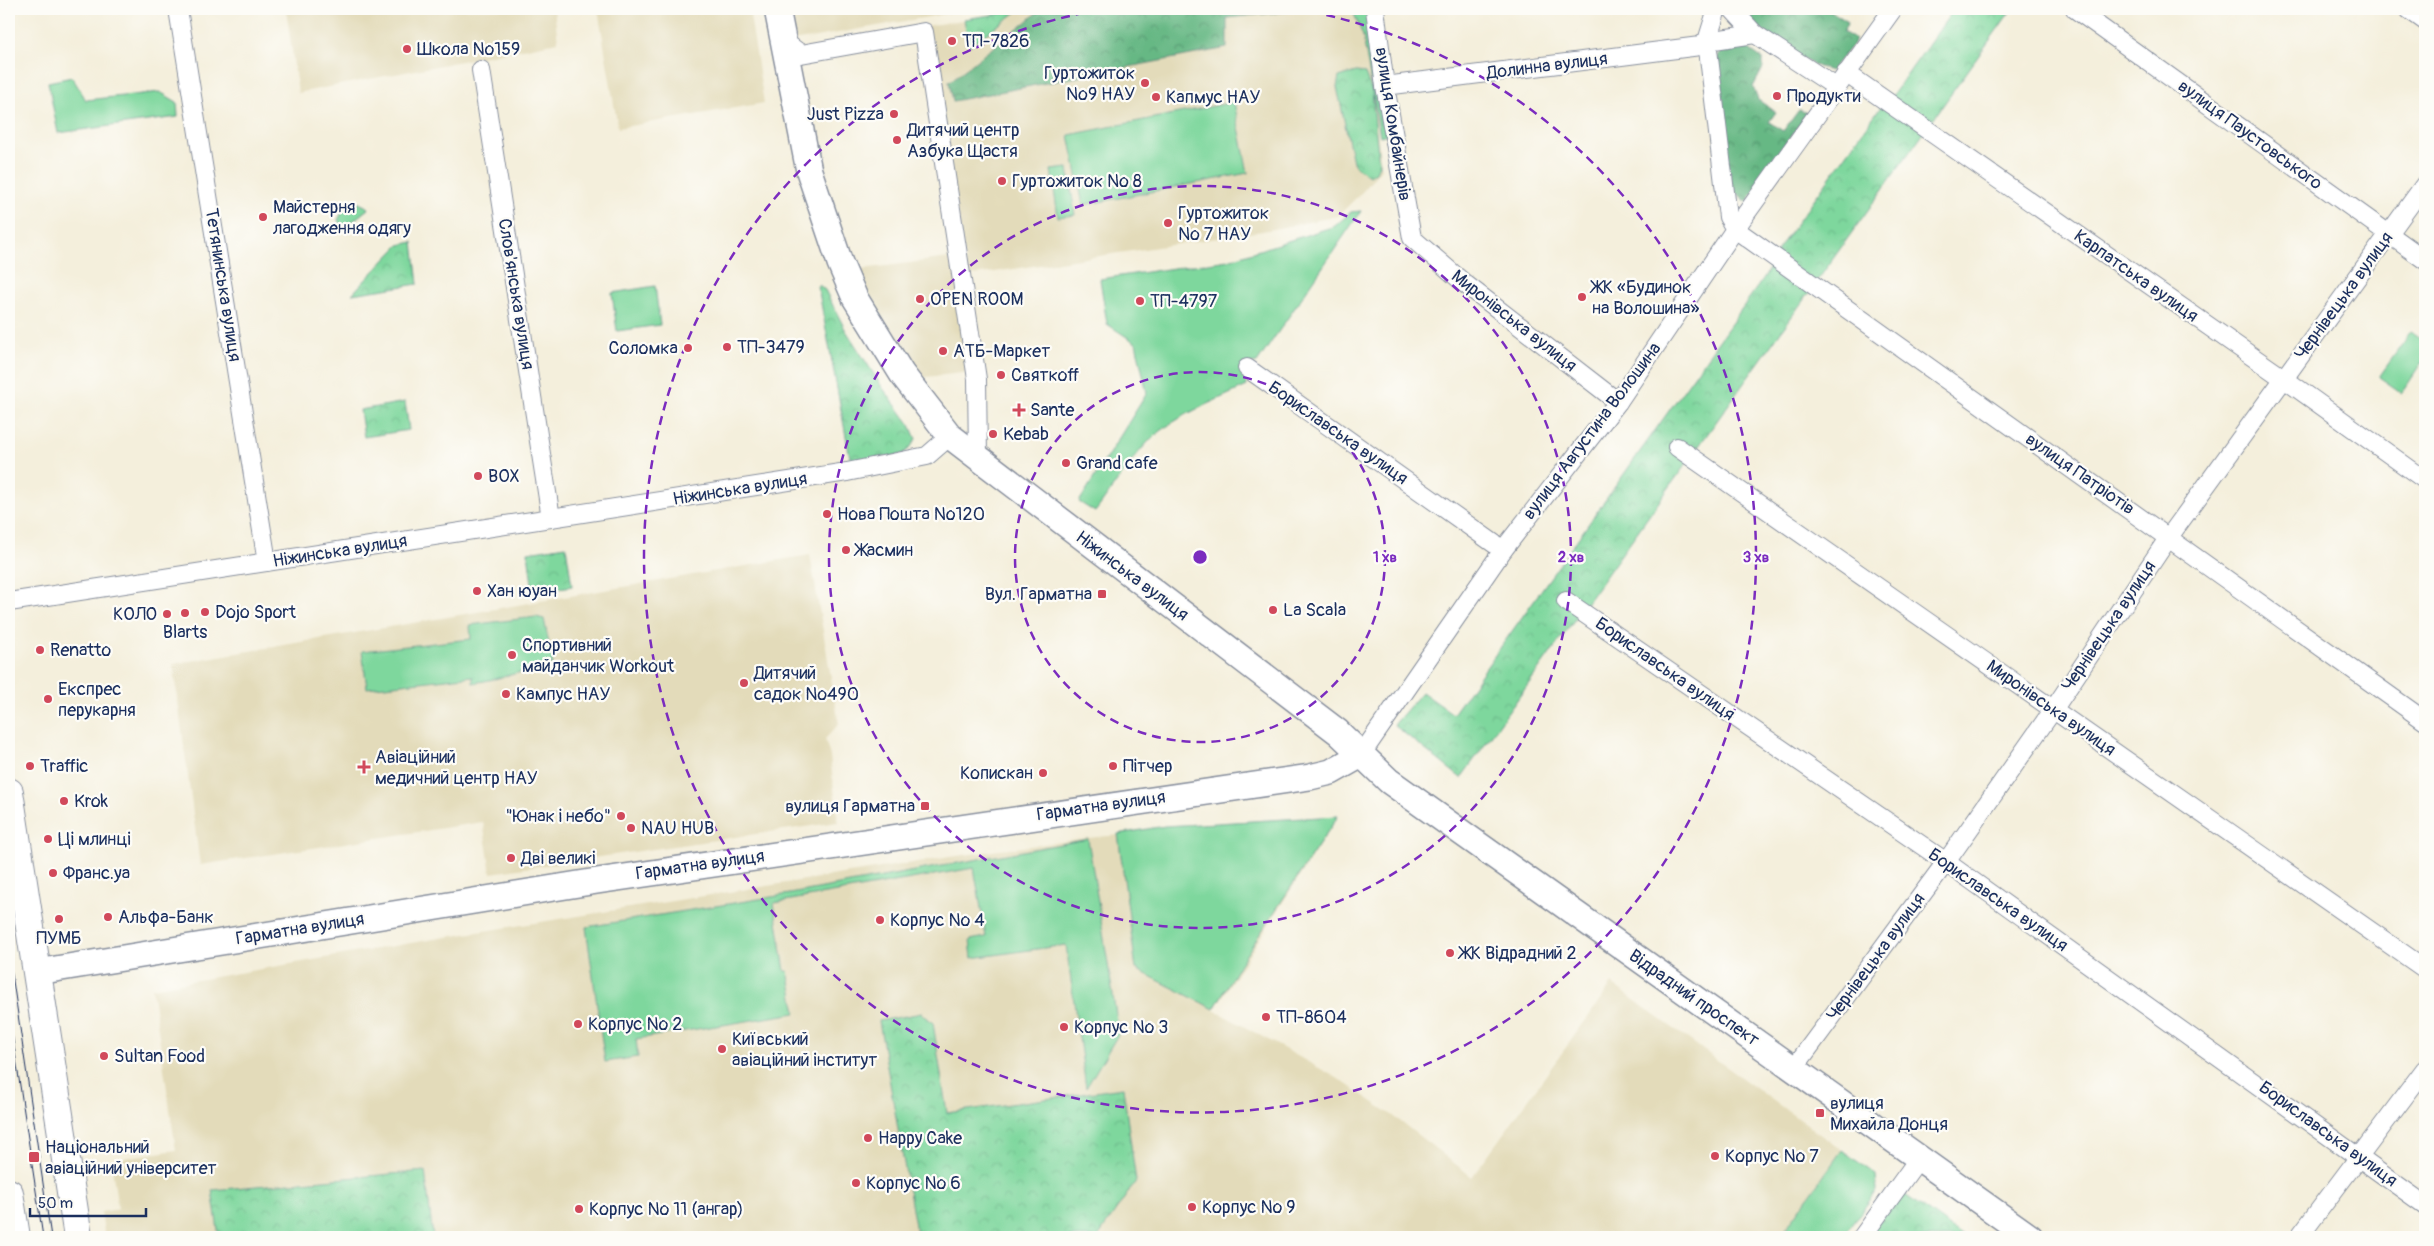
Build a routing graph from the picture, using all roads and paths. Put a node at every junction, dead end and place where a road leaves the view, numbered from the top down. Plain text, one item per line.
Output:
1 (178, 9) edge
2 (777, 9) edge
3 (1375, 9) edge
4 (1717, 9) edge
5 (1732, 9) edge
6 (1893, 9) edge
7 (2075, 9) edge
8 (2408, 9) edge
9 (2425, 22) edge
10 (1755, 34) junction
11 (782, 40) junction
12 (1706, 41) junction
13 (481, 70) dead end
14 (1841, 80) junction
15 (1385, 86) junction
16 (2425, 184) edge
17 (1735, 229) junction
18 (2389, 236) junction
19 (1412, 238) joint
20 (2425, 260) edge
21 (1247, 368) dead end
22 (2283, 378) junction
23 (1618, 402) junction
24 (950, 436) junction
25 (1676, 447) dead end
26 (978, 458) junction
27 (2425, 480) edge
28 (551, 518) junction
29 (2169, 537) junction
30 (1503, 550) junction
31 (268, 562) junction
32 (1566, 601) dead end
33 (9, 602) edge
34 (2053, 710) junction
35 (2425, 721) edge
36 (1361, 755) junction
37 (9, 792) edge
38 (1946, 862) junction
39 (2425, 969) edge
40 (37, 972) junction
41 (1794, 1068) junction
42 (2425, 1069) edge
43 (2360, 1156) junction
44 (1919, 1158) junction
45 (9, 1193) edge
46 (2425, 1205) edge
47 (16, 1237) edge
48 (78, 1237) edge
49 (1862, 1237) edge
50 (2030, 1237) edge
51 (2299, 1237) edge

1 - 31 street, Тетянинська вулиця
2 - 11 main road
3 - 15 street, вулиця Комбайнерів
4 - 12 street
5 - 10 street, Карпатська вулиця
6 - 14 street, вулиця Августина Волошина
7 - 18 street, вулиця Паустовського
8 - 9 street
10 - 12 street, Долинна вулиця
10 - 14 street, Карпатська вулиця
11 - 24 main road
11 - 26 street
12 - 15 street, Долинна вулиця
12 - 17 street
13 - 28 street, Слов'янська вулиця
14 - 17 street, вулиця Августина Волошина
14 - 22 street, Карпатська вулиця
15 - 19 street, вулиця Комбайнерів
16 - 18 street, Чернівецька вулиця
17 - 23 street, вулиця Августина Волошина
17 - 29 street, вулиця Патріотів
18 - 20 street, вулиця Паустовського
18 - 22 street, Чернівецька вулиця
19 - 23 street, Миронівська вулиця
21 - 30 street, Бориславська вулиця
22 - 27 street, Карпатська вулиця
22 - 29 street, Чернівецька вулиця
23 - 30 street, вулиця Августина Волошина
24 - 26 main road, Ніжинська вулиця
24 - 28 street, Ніжинська вулиця
25 - 34 street, Миронівська вулиця
26 - 36 main road, Ніжинська вулиця
28 - 31 street, Ніжинська вулиця
29 - 34 street, Чернівецька вулиця
29 - 35 street, вулиця Патріотів
30 - 36 street, вулиця Августина Волошина
31 - 33 street, Ніжинська вулиця
32 - 38 street, Бориславська вулиця
34 - 38 street, Чернівецька вулиця
34 - 39 street, Миронівська вулиця
36 - 40 main road, Гарматна вулиця
36 - 41 main road, Відрадний проспект
37 - 40 main road
38 - 41 street, Чернівецька вулиця
38 - 43 street, Бориславська вулиця
40 - 48 main road
41 - 44 main road, Відрадний проспект
42 - 43 street
43 - 46 street, Бориславська вулиця
43 - 51 street
44 - 49 street
44 - 50 main road, Відрадний проспект
45 - 47 main road

